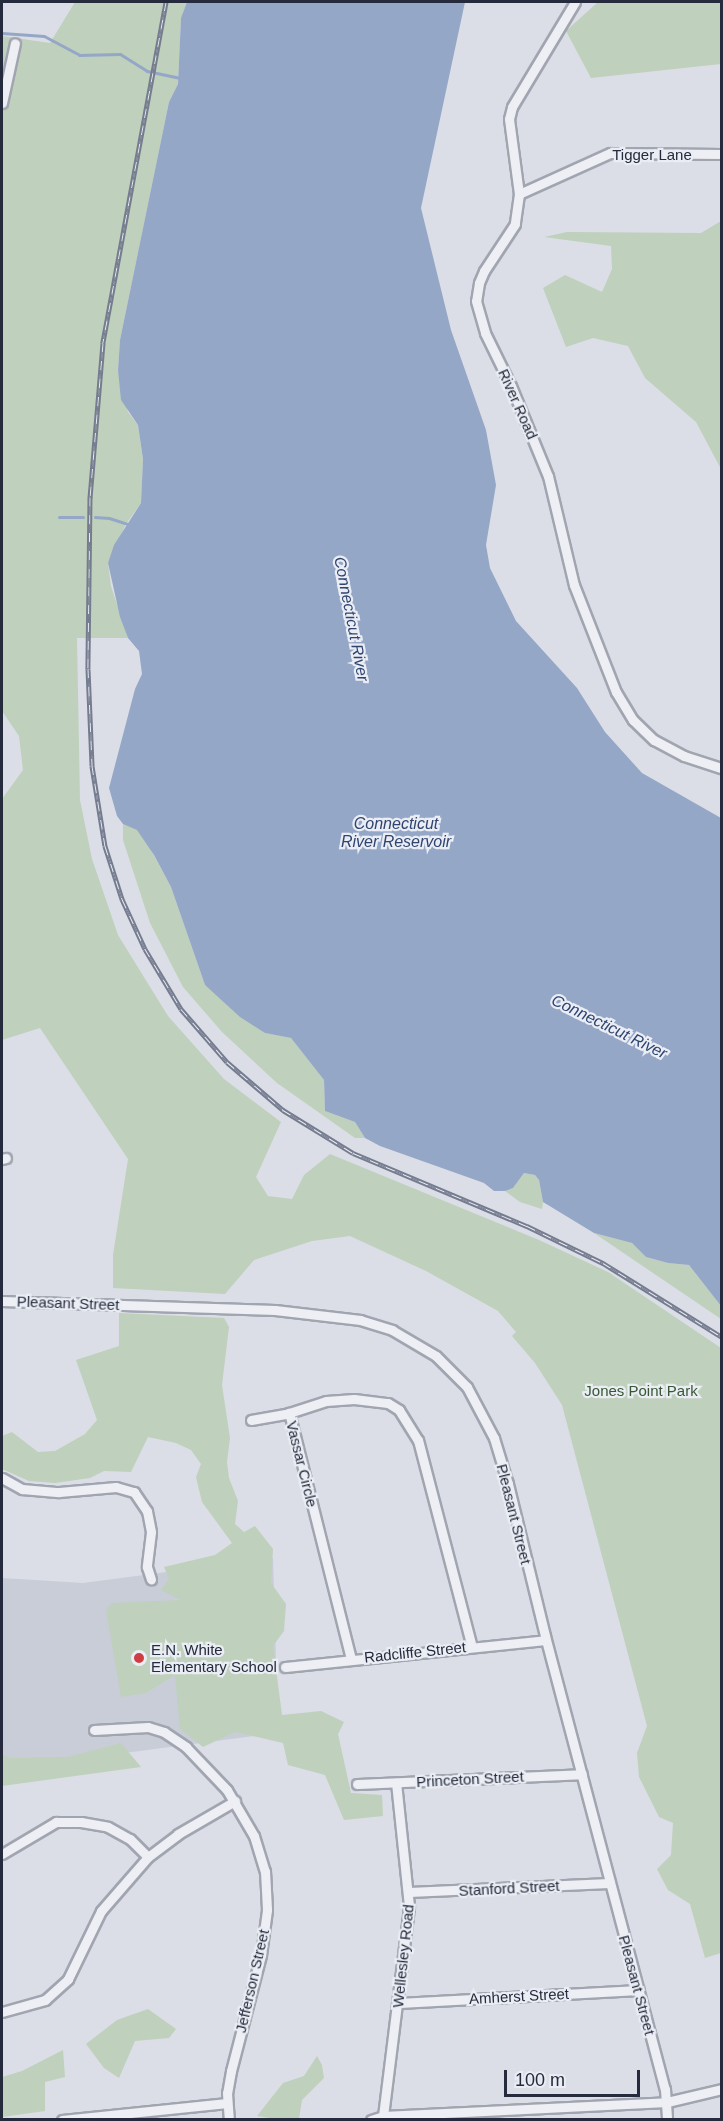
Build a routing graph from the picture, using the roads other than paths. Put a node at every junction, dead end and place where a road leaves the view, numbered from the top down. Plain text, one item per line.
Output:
1 (576, 2) edge
2 (15, 43) dead end
3 (2, 103) edge
4 (722, 154) edge
5 (519, 194) junction
6 (722, 768) edge
7 (2, 1301) edge
8 (289, 1413) junction
9 (251, 1420) dead end
10 (2, 1478) edge
11 (151, 1579) dead end
12 (546, 1640) junction
13 (472, 1647) junction
14 (351, 1659) junction
15 (285, 1667) dead end
16 (94, 1730) dead end
17 (582, 1774) junction
18 (396, 1783) junction
19 (357, 1784) dead end
20 (235, 1801) junction
21 (2, 1854) edge
22 (148, 1857) junction
23 (610, 1883) junction
24 (408, 1892) junction
25 (639, 1990) junction
26 (399, 2003) junction
27 (2, 2012) edge
28 (722, 2089) edge
29 (666, 2102) junction
30 (227, 2103) junction
31 (383, 2116) junction
32 (62, 2120) edge
33 (229, 2120) edge
34 (371, 2120) edge
35 (667, 2120) edge

1 - 5 street, River Road
2 - 3 street
4 - 5 street, Tigger Lane
5 - 6 street, River Road
7 - 12 street, Pleasant Street
8 - 9 street
8 - 13 street, Vassar Circle
8 - 14 street, Vassar Circle
10 - 11 street
12 - 13 street, Radcliffe Street
12 - 17 street, Pleasant Street
13 - 14 street, Radcliffe Street
14 - 15 street, Radcliffe Street
16 - 20 street, Jefferson Street
17 - 18 street, Princeton Street
17 - 23 street, Pleasant Street
18 - 19 street, Princeton Street
18 - 24 street, Wellesley Road
20 - 22 street
20 - 30 street, Jefferson Street
21 - 22 street
22 - 27 street
23 - 24 street, Stanford Street
23 - 25 street, Pleasant Street
24 - 26 street, Wellesley Road
25 - 26 street, Amherst Street
25 - 29 street, Pleasant Street
26 - 31 street, Wellesley Road
28 - 29 street
29 - 31 street
29 - 35 street, Pleasant Street
30 - 32 street
30 - 33 street, Jefferson Street
31 - 34 street

